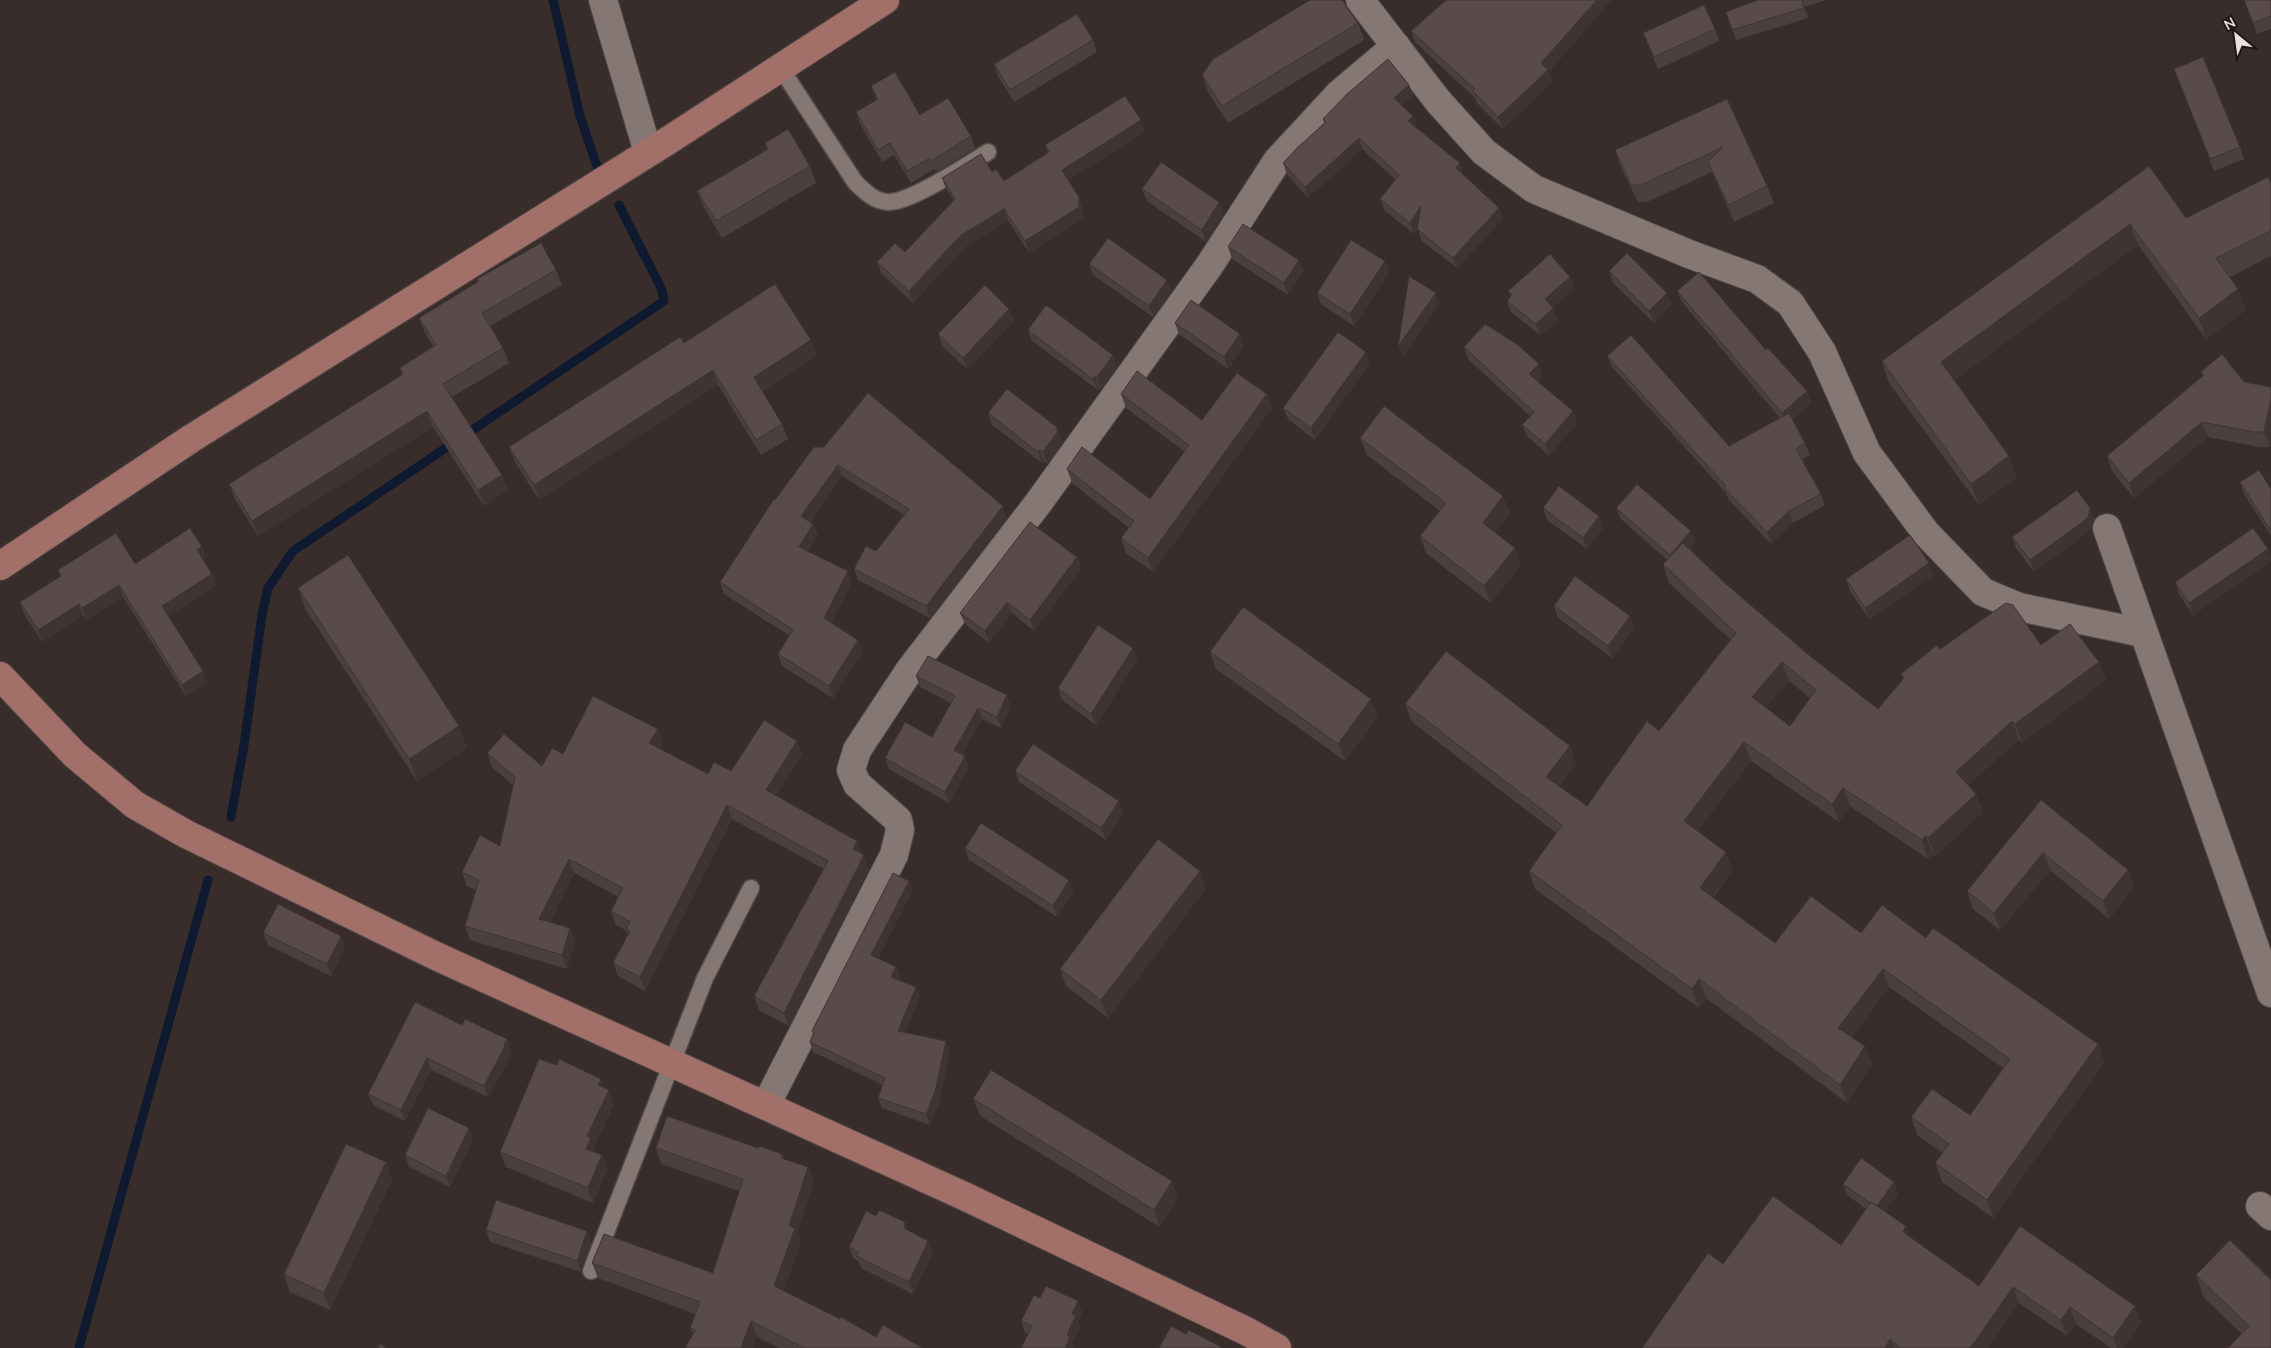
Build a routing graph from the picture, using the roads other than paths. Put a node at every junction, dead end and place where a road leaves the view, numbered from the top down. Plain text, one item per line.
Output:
1 (603, 0) edge
2 (885, 0) edge
3 (1360, 0) edge
4 (1396, 46) junction
5 (780, 67) junction
6 (648, 152) junction
7 (988, 152) dead end
8 (2107, 528) dead end
9 (0, 566) edge
10 (2144, 633) junction
11 (0, 676) edge
12 (751, 888) dead end
13 (2271, 994) edge
14 (673, 1062) junction
15 (766, 1105) junction
16 (590, 1271) edge
17 (1276, 1348) edge

1 - 6 street
2 - 5 main road
3 - 4 street
4 - 10 street
4 - 15 street
5 - 6 main road
5 - 7 lane
6 - 9 main road
8 - 10 street
10 - 13 street
11 - 14 main road
12 - 14 lane
14 - 15 main road
14 - 16 lane
15 - 17 main road

